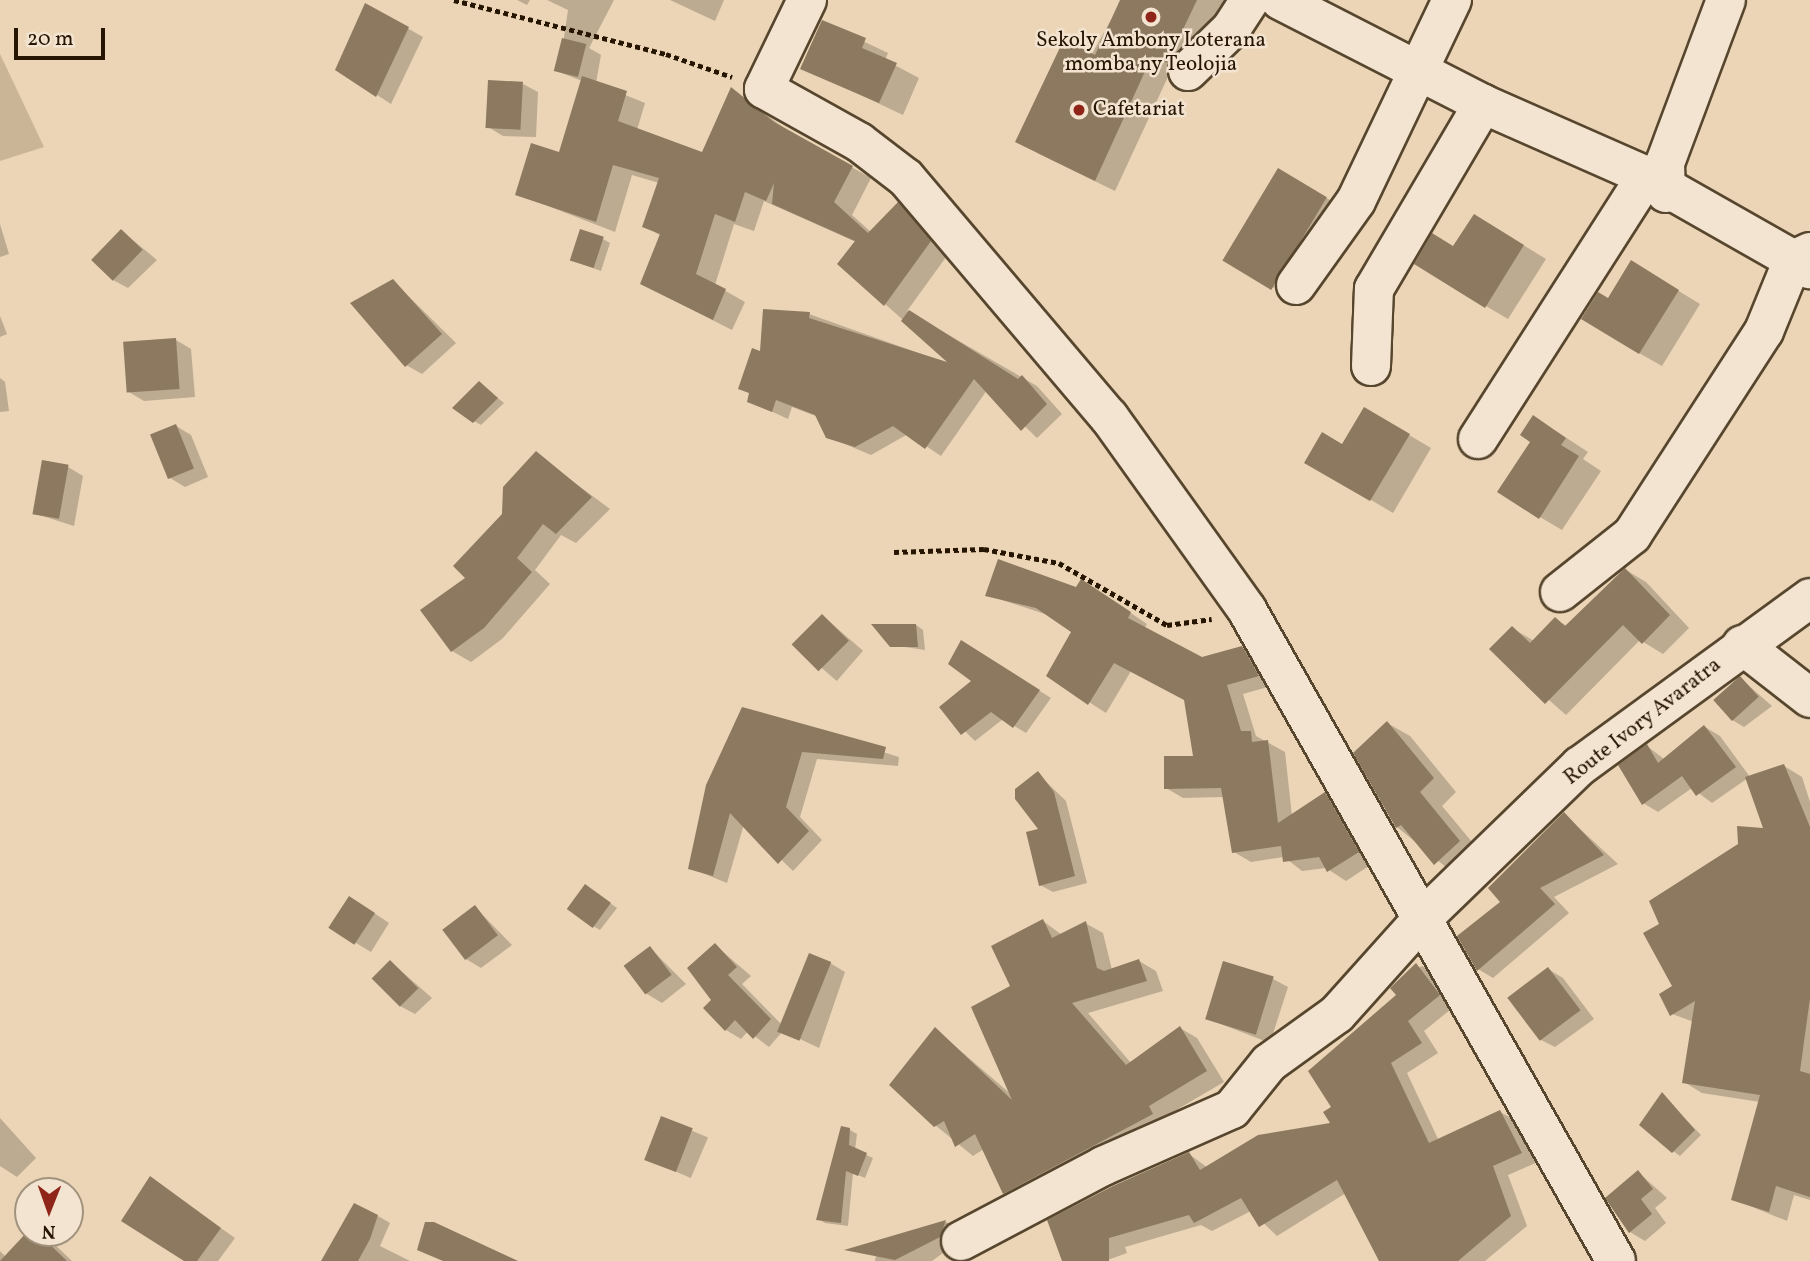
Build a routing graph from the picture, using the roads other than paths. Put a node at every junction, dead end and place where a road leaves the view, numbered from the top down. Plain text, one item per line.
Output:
1 (807, 0) edge
2 (1250, 0) edge
3 (1280, 0) edge
4 (1452, 0) edge
5 (1726, 0) edge
6 (1422, 70) junction
7 (1188, 71) dead end
8 (1483, 104) junction
9 (1656, 184) junction
10 (1804, 261) edge
11 (1296, 285) dead end
12 (1371, 366) dead end
13 (1478, 439) dead end
14 (1560, 592) dead end
15 (1810, 598) edge
16 (1742, 645) junction
17 (1810, 698) edge
18 (1425, 916) junction
19 (961, 1241) dead end
20 (1616, 1261) edge

1 - 18 street
2 - 7 street
3 - 6 street
4 - 6 street
5 - 9 street
6 - 8 street
6 - 11 street
8 - 9 street
8 - 12 street
9 - 10 street
9 - 13 street
10 - 14 street
15 - 16 street, Route Ivory Avaratra
16 - 17 street
16 - 18 street, Route Ivory Avaratra
18 - 19 street, Route Ivory Avaratra
18 - 20 street

